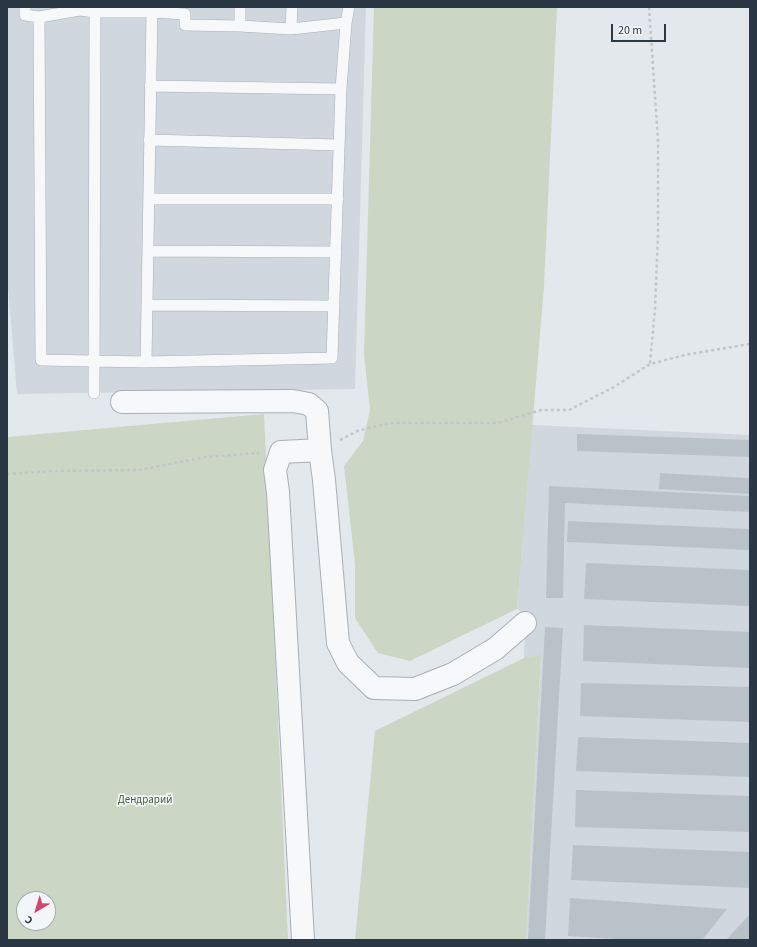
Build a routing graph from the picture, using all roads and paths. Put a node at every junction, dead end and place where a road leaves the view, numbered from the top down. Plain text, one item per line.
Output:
1 (25, 7) edge
2 (240, 7) edge
3 (292, 7) edge
4 (349, 7) edge
5 (649, 7) edge
6 (80, 8) edge
7 (132, 9) edge
8 (185, 11) edge
9 (95, 12) junction
10 (152, 12) junction
11 (39, 17) junction
12 (346, 23) junction
13 (240, 26) junction
14 (291, 29) junction
15 (150, 86) junction
16 (341, 89) junction
17 (149, 140) junction
18 (339, 145) junction
19 (338, 198) junction
20 (148, 199) junction
21 (148, 251) junction
22 (336, 252) junction
23 (147, 305) junction
24 (334, 306) junction
25 (750, 344) edge
26 (95, 360) junction
27 (146, 362) junction
28 (650, 364) junction
29 (94, 393) dead end
30 (122, 402) dead end
31 (320, 450) junction
32 (281, 452) junction
33 (7, 474) edge
34 (525, 623) dead end
35 (303, 940) edge

1 - 11 lane
2 - 13 lane
3 - 14 lane
4 - 12 lane
5 - 28 path
6 - 9 lane
6 - 11 lane
7 - 9 lane
7 - 10 lane
8 - 10 lane
8 - 13 lane
9 - 26 lane
10 - 15 lane
11 - 26 lane
12 - 14 lane
12 - 16 lane
13 - 14 lane
15 - 16 lane
15 - 17 lane
16 - 18 lane
17 - 18 lane
17 - 20 lane
18 - 19 lane
19 - 20 lane
19 - 22 lane
20 - 21 lane
21 - 22 lane
21 - 23 lane
22 - 24 lane
23 - 24 lane
23 - 27 lane
24 - 27 lane
25 - 28 path
26 - 27 lane
26 - 29 lane
28 - 31 path
30 - 31 street
31 - 32 street
31 - 34 street
32 - 33 path
32 - 35 street

